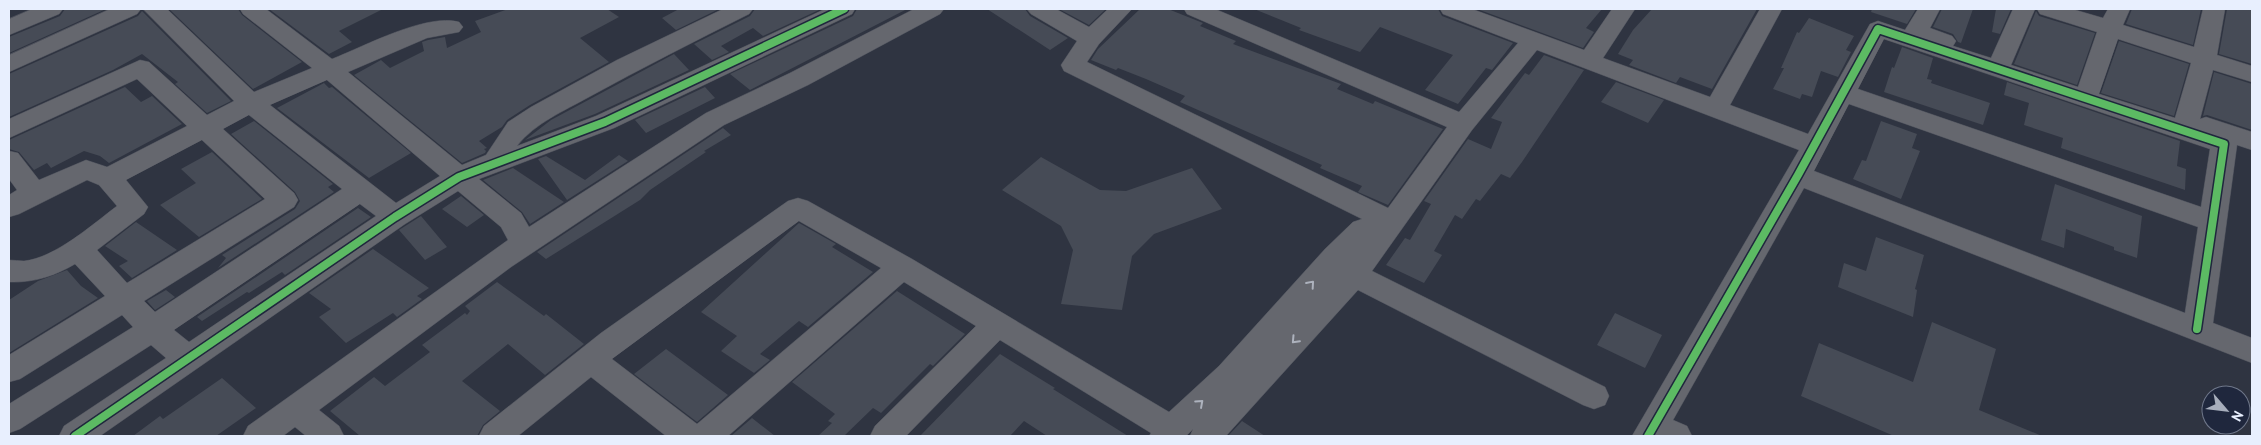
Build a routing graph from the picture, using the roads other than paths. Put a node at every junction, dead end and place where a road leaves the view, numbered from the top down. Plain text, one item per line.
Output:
1 (50, 9) edge
2 (129, 9) edge
3 (154, 9) edge
4 (250, 9) edge
5 (741, 9) edge
6 (844, 9) edge
7 (932, 9) edge
8 (1039, 9) edge
9 (1121, 9) edge
10 (1195, 9) edge
11 (1451, 9) edge
12 (1624, 9) edge
13 (1771, 9) edge
14 (1929, 9) edge
15 (2024, 9) edge
16 (2048, 9) edge
17 (2214, 9) edge
18 (2115, 18) edge
19 (451, 27) dead end
20 (9, 28) edge
21 (1091, 39) junction
22 (1533, 40) junction
23 (2002, 60) junction
24 (2204, 60) junction
25 (1588, 62) junction
26 (9, 64) edge
27 (330, 69) junction
28 (2252, 74) edge
29 (2090, 88) junction
30 (1843, 93) junction
31 (251, 103) junction
32 (1715, 110) junction
33 (2187, 120) junction
34 (1463, 124) junction
35 (203, 127) junction
36 (9, 129) edge
37 (2252, 141) edge
38 (1814, 146) junction
39 (9, 160) edge
40 (495, 162) junction
41 (1798, 175) junction
42 (459, 177) junction
43 (108, 178) junction
44 (361, 190) junction
45 (34, 193) junction
46 (9, 207) edge
47 (395, 217) junction
48 (2212, 221) junction
49 (1393, 222) junction
50 (524, 243) junction
51 (79, 250) junction
52 (902, 267) junction
53 (9, 271) edge
54 (1354, 275) junction
55 (124, 298) junction
56 (997, 324) junction
57 (153, 329) junction
58 (2197, 330) junction
59 (2252, 351) edge
60 (188, 359) junction
61 (590, 359) junction
62 (9, 370) edge
63 (1594, 396) dead end
64 (297, 410) junction
65 (9, 420) edge
66 (1168, 432) edge
67 (1659, 433) edge
68 (75, 436) edge
69 (259, 436) edge
70 (328, 436) edge
71 (495, 436) edge
72 (689, 436) edge
73 (706, 436) edge
74 (886, 436) edge
75 (1206, 436) edge

1 - 20 street
2 - 26 street
3 - 31 street
4 - 27 street
5 - 40 street
6 - 40 street
7 - 50 street
8 - 21 street
9 - 21 street
10 - 34 street
11 - 22 street
12 - 25 street
13 - 32 street
14 - 23 street
15 - 23 street
16 - 18 street
17 - 24 street
18 - 24 street
18 - 29 street
19 - 27 street
21 - 49 street
22 - 25 street
22 - 34 street
23 - 29 street
24 - 28 street
24 - 33 street
25 - 32 street
27 - 31 street
27 - 42 street
29 - 33 street
30 - 38 street
30 - 48 street
30 - 48 street
31 - 35 street
31 - 44 street
32 - 38 street
33 - 37 street
34 - 49 street
35 - 36 street
35 - 43 street
35 - 55 street
38 - 41 street
39 - 45 street
40 - 42 street
41 - 58 street
41 - 67 street
42 - 47 street
42 - 50 street
43 - 45 street
43 - 51 street
44 - 47 street
44 - 57 street
45 - 46 street
47 - 60 street
48 - 58 street
49 - 54 street
66 -> 49 street
50 - 64 street
51 - 53 street
51 - 55 street
52 - 56 street
52 - 61 street
52 - 73 street
54 - 63 street
54 -> 75 street
55 - 57 street
55 - 62 street
56 - 66 street
56 - 74 street
57 - 60 street
57 - 65 street
58 - 59 street
60 - 68 street
61 - 71 street
61 - 72 street
64 - 69 street
64 - 70 street

